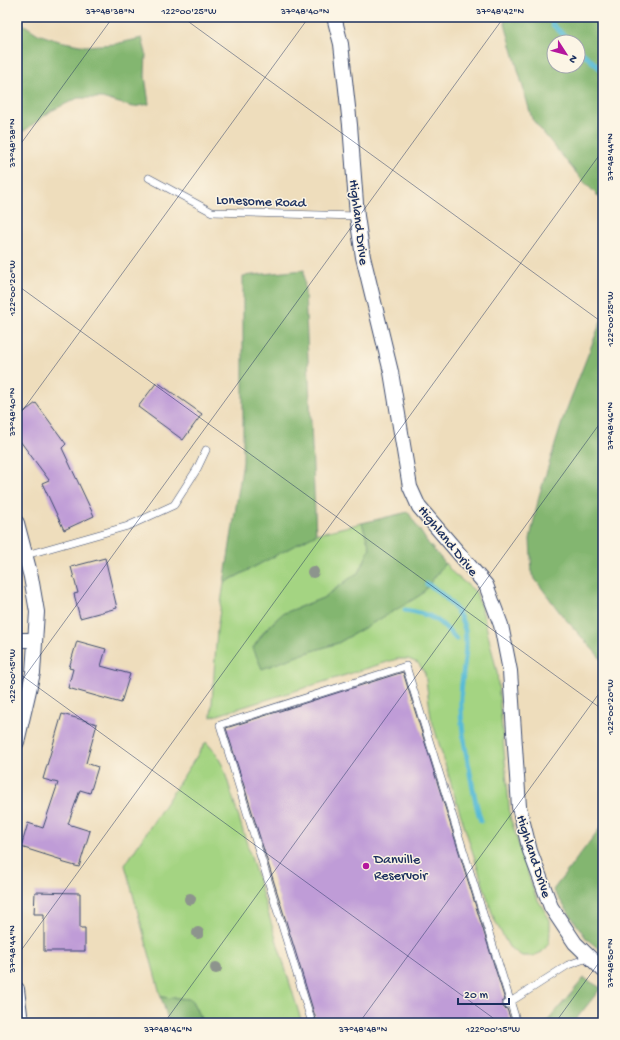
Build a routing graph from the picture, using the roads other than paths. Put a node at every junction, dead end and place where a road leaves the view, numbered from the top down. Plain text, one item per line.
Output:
1 (334, 17) edge
2 (149, 178) dead end
3 (357, 216) junction
4 (206, 450) dead end
5 (17, 523) edge
6 (26, 555) junction
7 (17, 640) edge
8 (35, 640) junction
9 (17, 742) edge
10 (590, 957) junction
11 (603, 970) edge
12 (17, 989) edge
13 (508, 1003) junction
14 (21, 1023) edge
15 (312, 1023) edge
16 (516, 1023) edge

1 - 3 street, Highland Drive
2 - 3 lane, Lonesome Road
3 - 10 street, Highland Drive
4 - 6 lane
5 - 6 street
6 - 8 street
7 - 8 street
8 - 9 street
10 - 11 street, Highland Drive
10 - 13 lane
12 - 14 street
13 - 15 lane
13 - 16 lane

